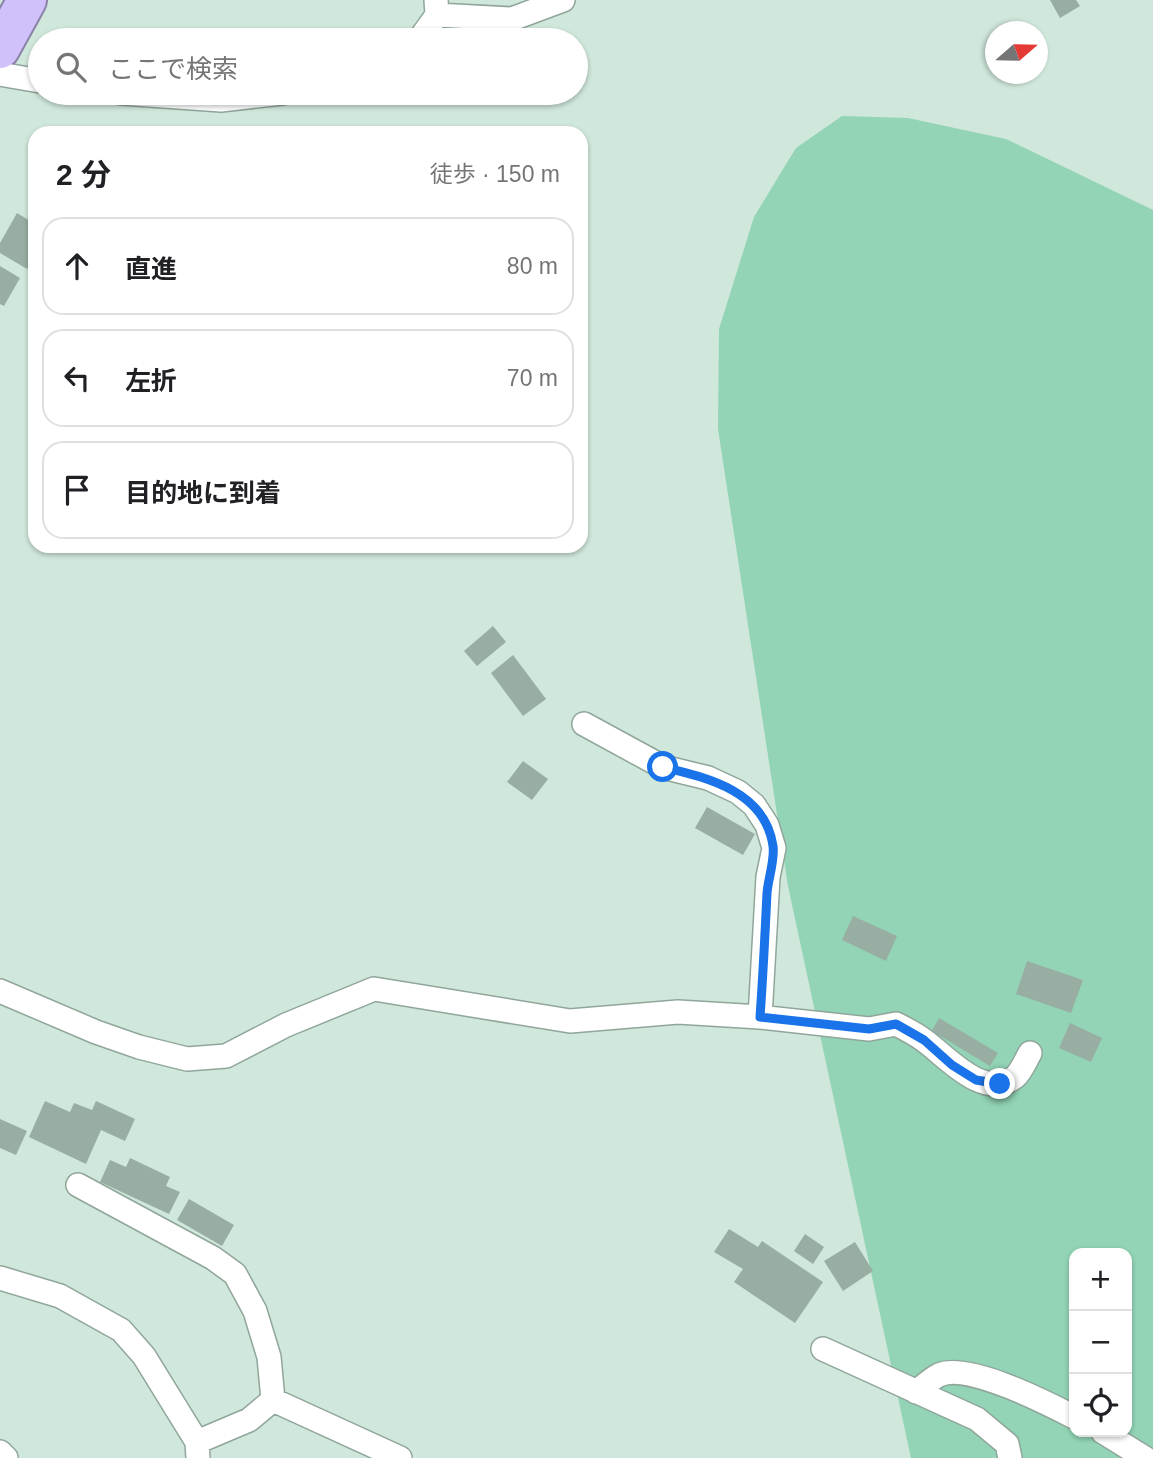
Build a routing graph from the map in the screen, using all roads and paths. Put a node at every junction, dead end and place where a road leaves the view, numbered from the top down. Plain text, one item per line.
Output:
1 (27, 0) edge
2 (563, 0) edge
3 (436, 7) edge
4 (425, 28) edge
5 (0, 49) edge
6 (0, 74) edge
7 (28, 79) edge
8 (584, 724) dead end
9 (0, 991) edge
10 (760, 1017) junction
11 (1030, 1054) dead end
12 (78, 1185) dead end
13 (0, 1278) edge
14 (823, 1349) dead end
15 (916, 1392) junction
16 (274, 1399) junction
17 (1069, 1414) edge
18 (1111, 1437) edge
19 (198, 1450) edge
20 (0, 1452) edge
21 (6, 1458) edge
22 (400, 1458) edge
23 (1010, 1458) edge
24 (1145, 1458) edge

1 - 5 highway
2 - 3 street
3 - 4 street
6 - 7 street
8 - 10 street
9 - 10 street
10 - 11 street
12 - 16 street
13 - 19 street
14 - 15 street
15 - 17 street
15 - 23 street
16 - 19 street
16 - 22 street
18 - 24 street
20 - 21 street

